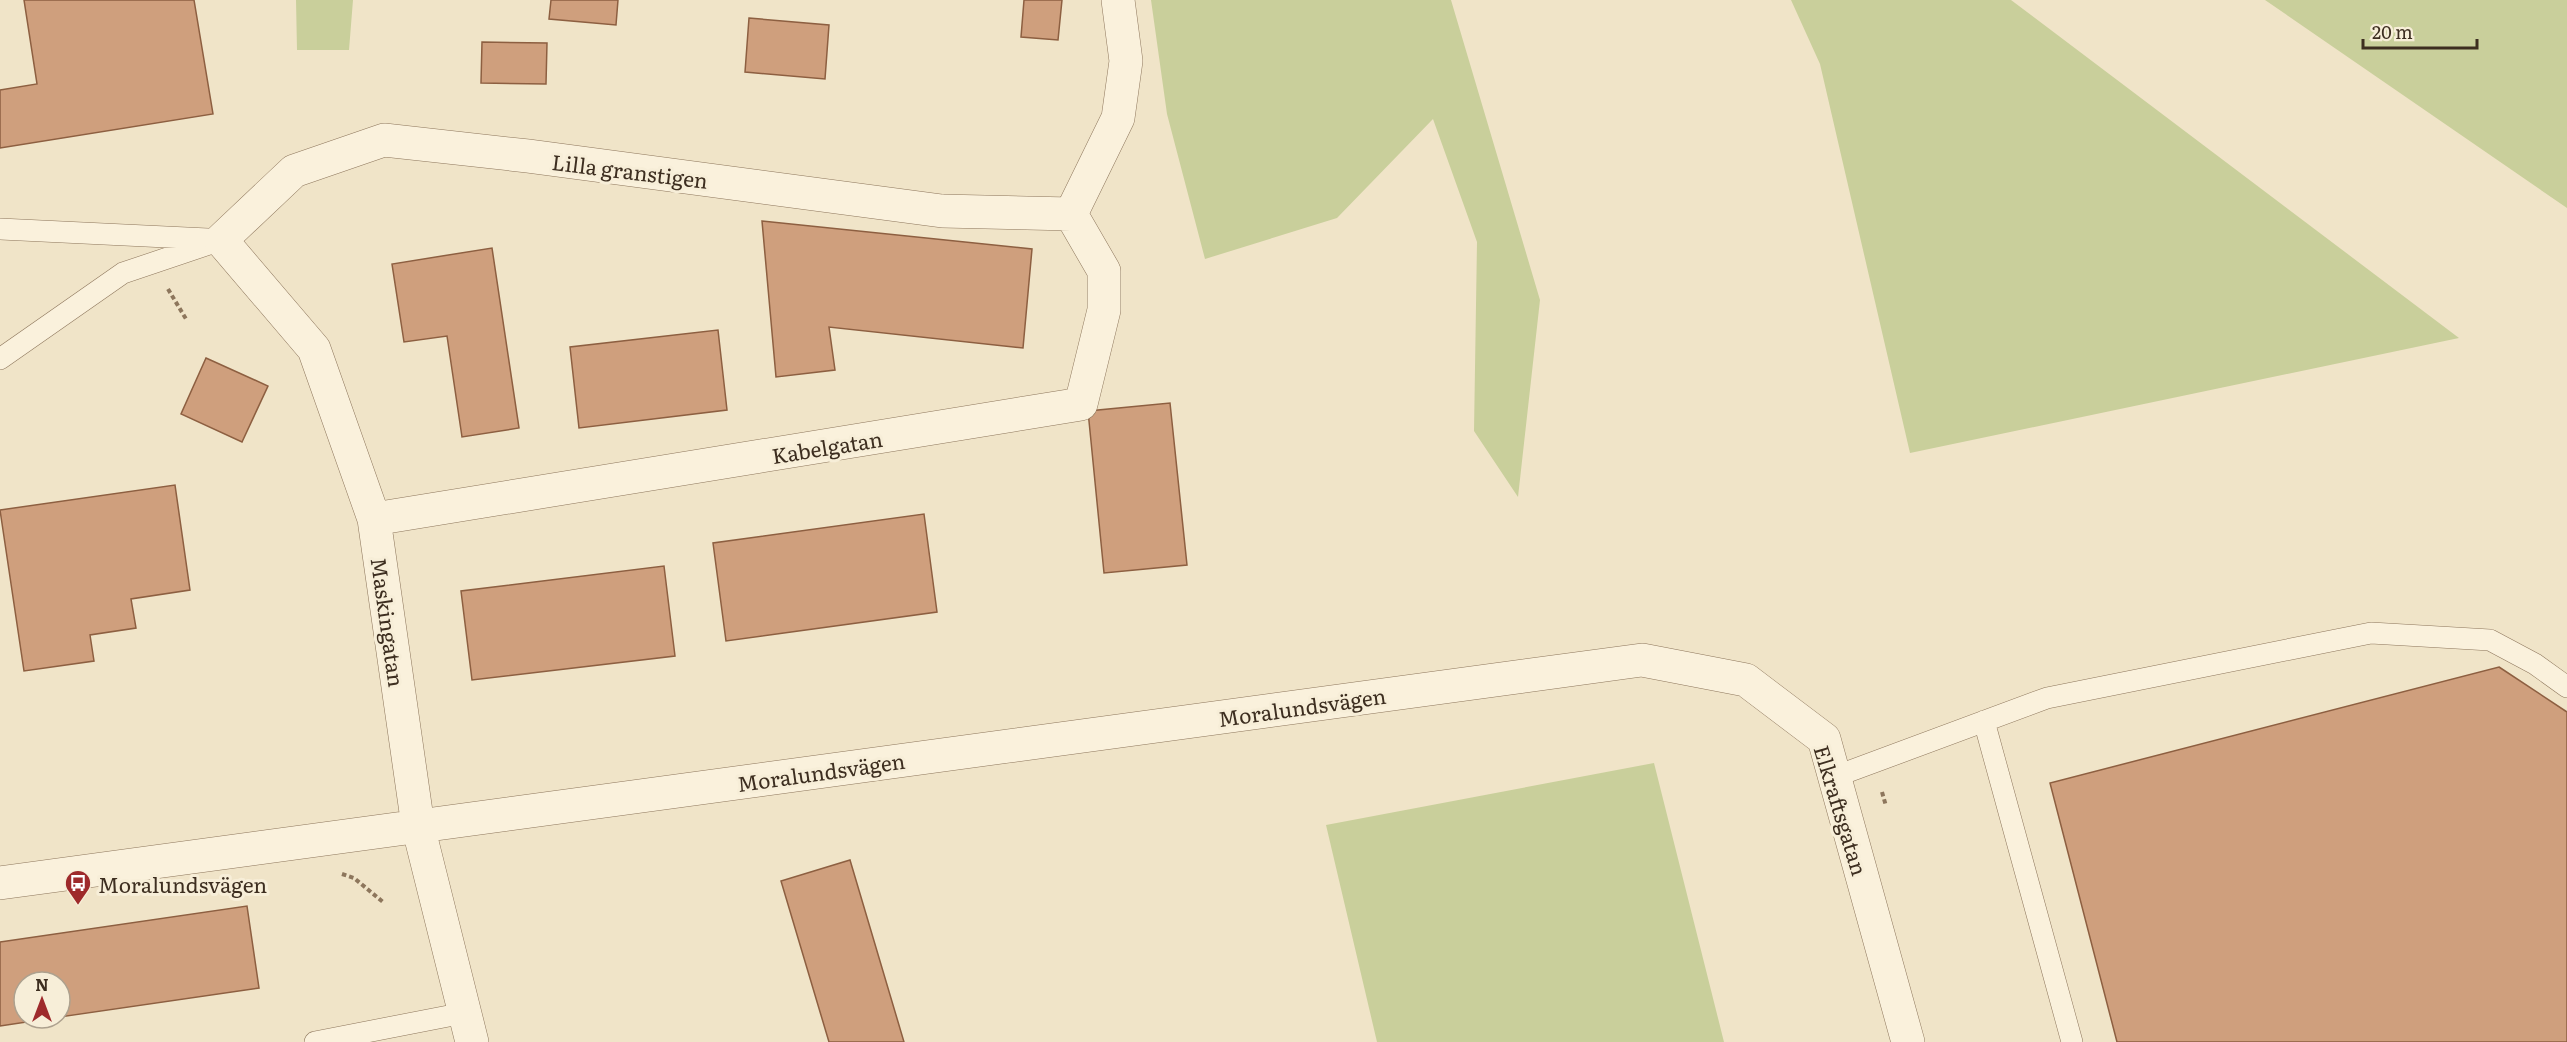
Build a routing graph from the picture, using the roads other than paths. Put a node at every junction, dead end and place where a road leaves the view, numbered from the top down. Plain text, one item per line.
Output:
1 (1118, 0) edge
2 (1071, 214) junction
3 (0, 229) edge
4 (220, 240) junction
5 (0, 359) edge
6 (374, 519) junction
7 (1642, 660) joint
8 (2567, 687) edge
9 (1984, 721) junction
10 (1834, 777) junction
11 (418, 826) junction
12 (0, 883) edge
13 (468, 1027) edge
14 (315, 1042) edge
15 (1908, 1042) edge
16 (2072, 1042) edge

1 - 2 street
2 - 4 street, Lilla granstigen
2 - 6 street, Kabelgatan
3 - 4 lane
4 - 5 lane
4 - 6 street, Maskingatan
6 - 11 street, Maskingatan
7 - 10 street, Elkraftsgatan
7 - 11 street, Moralundsvägen
8 - 9 lane
9 - 10 lane
9 - 16 lane
10 - 15 street, Elkraftsgatan
11 - 12 street, Moralundsvägen
11 - 13 street, Maskingatan
13 - 14 lane

